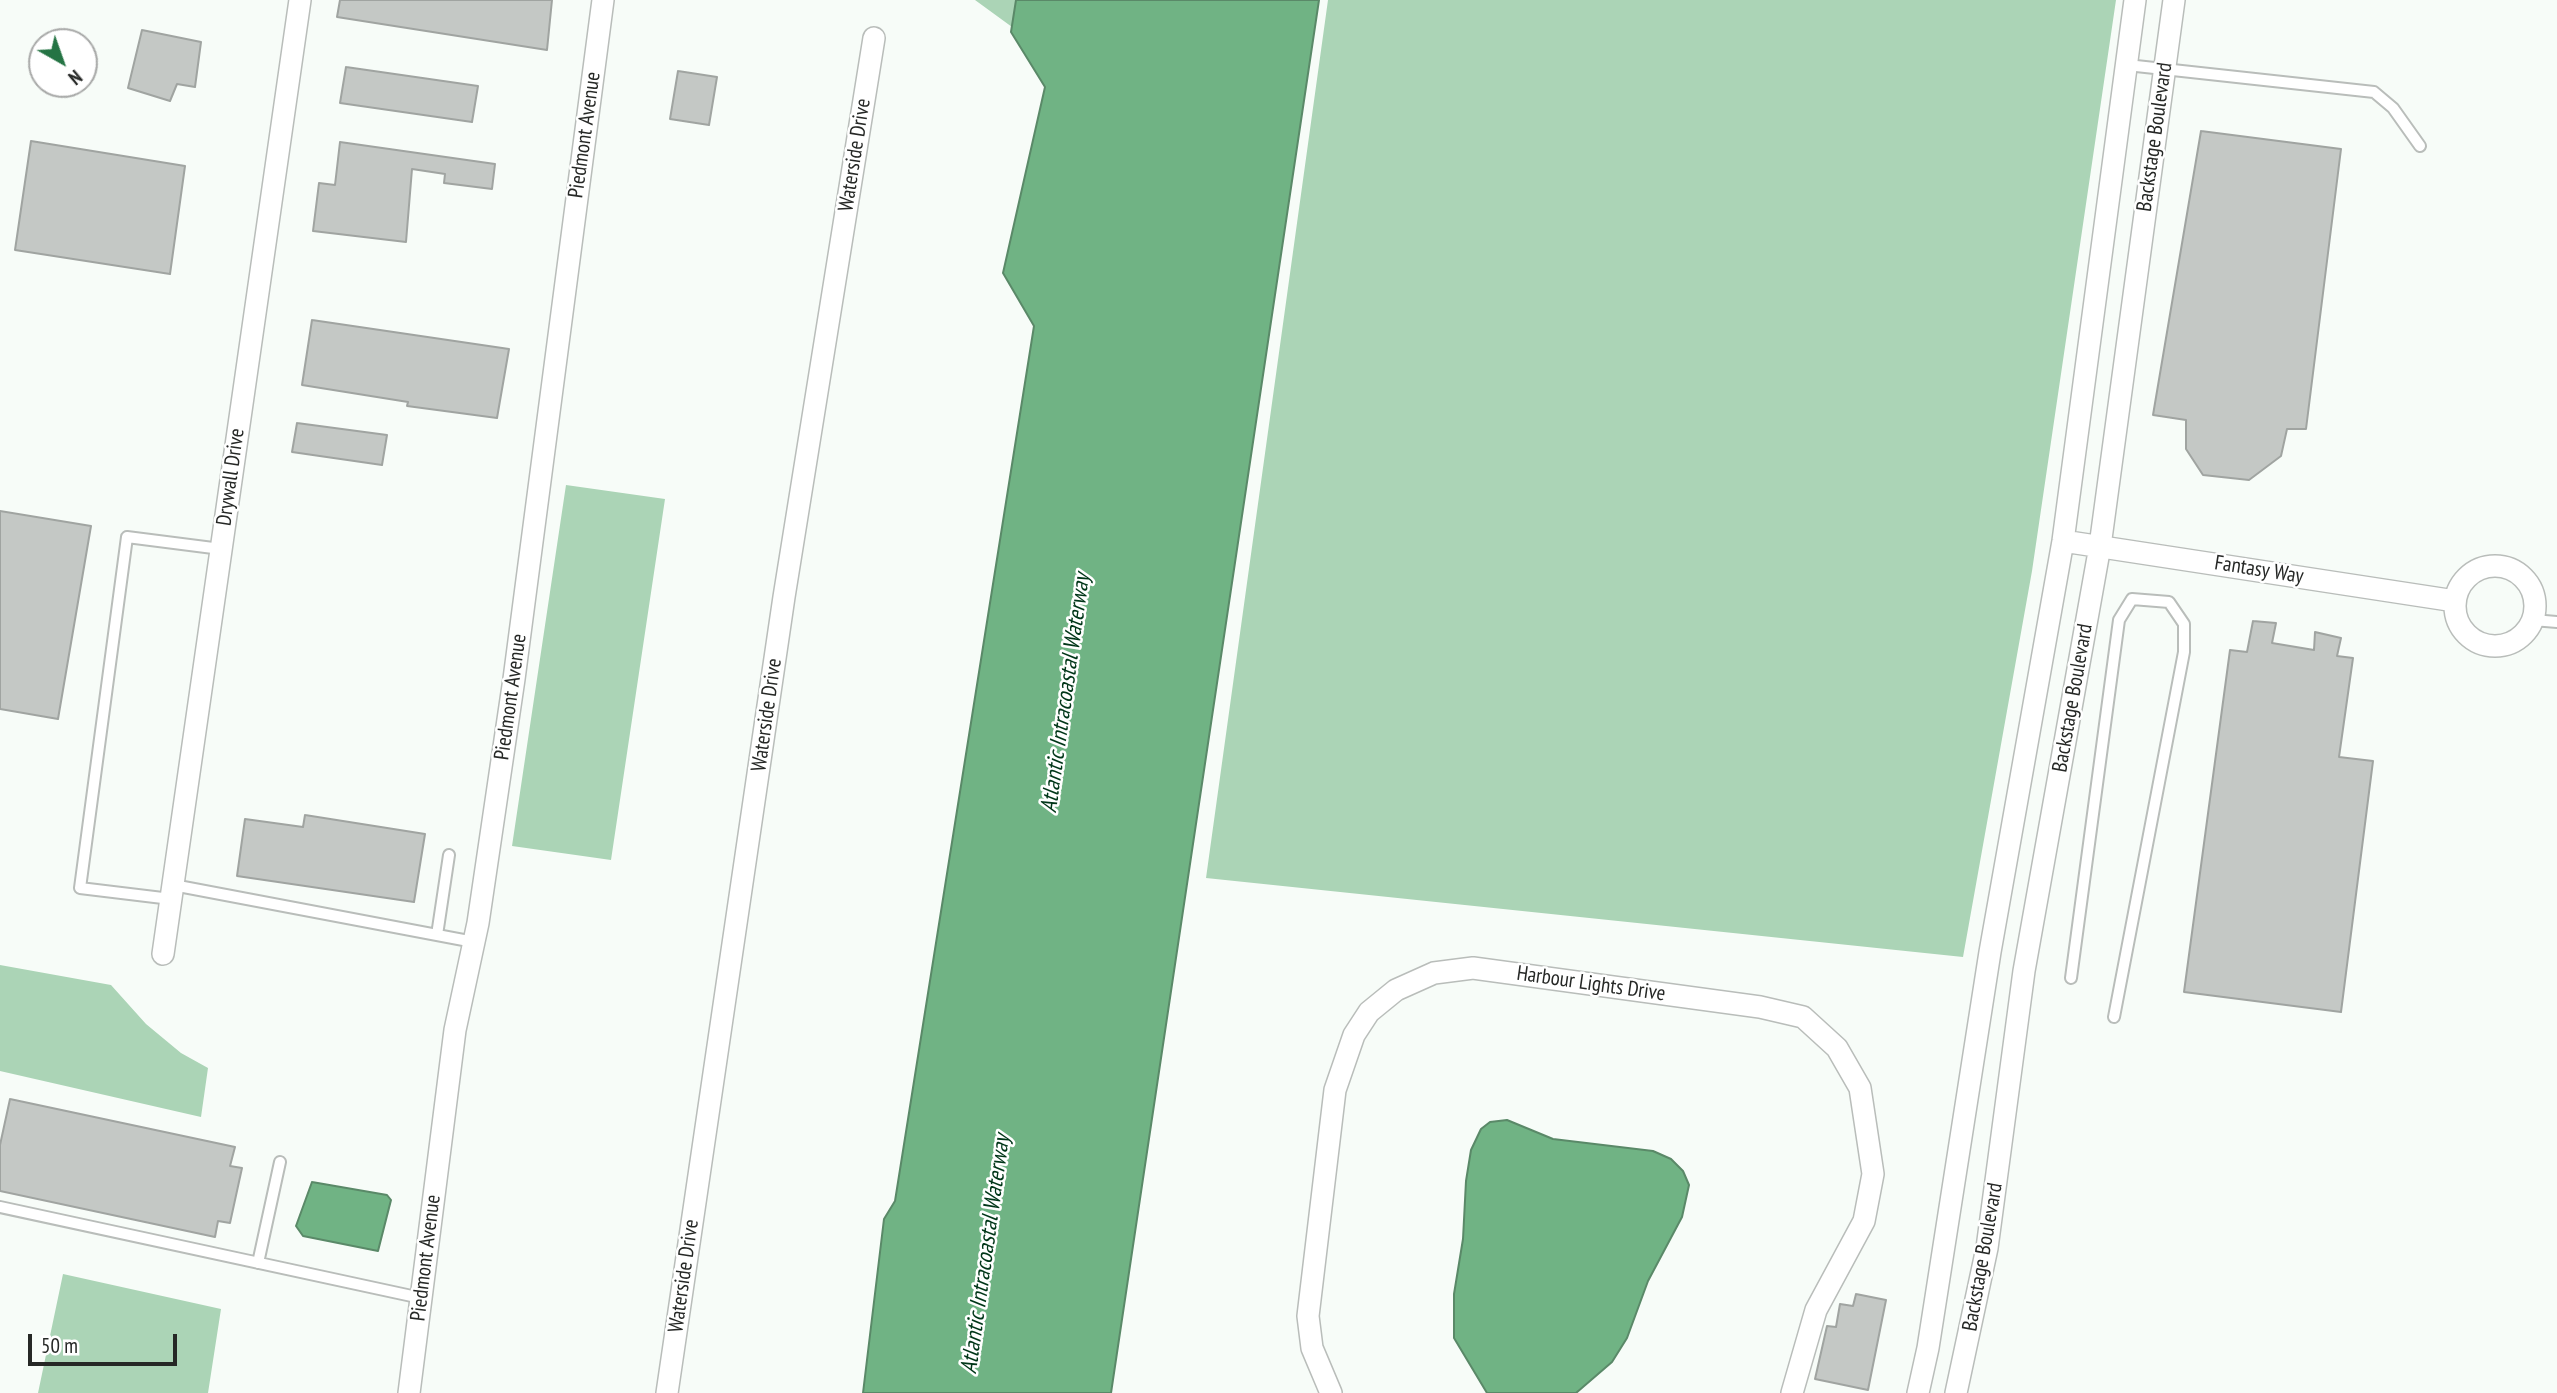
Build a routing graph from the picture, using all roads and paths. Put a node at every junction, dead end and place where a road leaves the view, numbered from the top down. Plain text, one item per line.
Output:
1 (300, 0) edge
2 (603, 0) edge
3 (2135, 0) edge
4 (2174, 0) edge
5 (874, 38) dead end
6 (2127, 65) junction
7 (2164, 71) junction
8 (2420, 146) dead end
9 (2063, 541) junction
10 (2100, 546) junction
11 (221, 549) junction
12 (2455, 601) junction
13 (2533, 620) junction
14 (2557, 622) edge
15 (449, 855) dead end
16 (172, 892) junction
17 (437, 935) junction
18 (474, 942) junction
19 (163, 954) dead end
20 (2071, 978) dead end
21 (2114, 1017) dead end
22 (280, 1162) dead end
23 (0, 1207) edge
24 (258, 1263) junction
25 (421, 1298) junction
26 (409, 1393) edge
27 (667, 1393) edge
28 (1331, 1393) edge
29 (1792, 1393) edge
30 (1918, 1393) edge
31 (1956, 1393) edge

1 - 11 street, Drywall Drive
2 - 18 street, Piedmont Avenue
3 - 6 street, Backstage Boulevard
4 - 7 street, Backstage Boulevard
5 - 27 street, Waterside Drive
6 - 7 lane
6 - 9 street, Backstage Boulevard
7 - 8 lane
7 - 10 street, Backstage Boulevard
9 - 10 street, Fantasy Way
9 - 30 street, Backstage Boulevard
10 - 12 street, Fantasy Way
10 - 31 street, Backstage Boulevard
11 - 16 street, Drywall Drive
11 - 16 lane
12 - 13 street
12 - 13 street
13 - 14 lane
15 - 17 lane
16 - 17 lane
16 - 19 street, Drywall Drive
17 - 18 lane
18 - 25 street, Piedmont Avenue
20 - 21 lane
22 - 24 lane
23 - 24 lane
24 - 25 lane
25 - 26 street, Piedmont Avenue
28 - 29 street, Harbour Lights Drive

